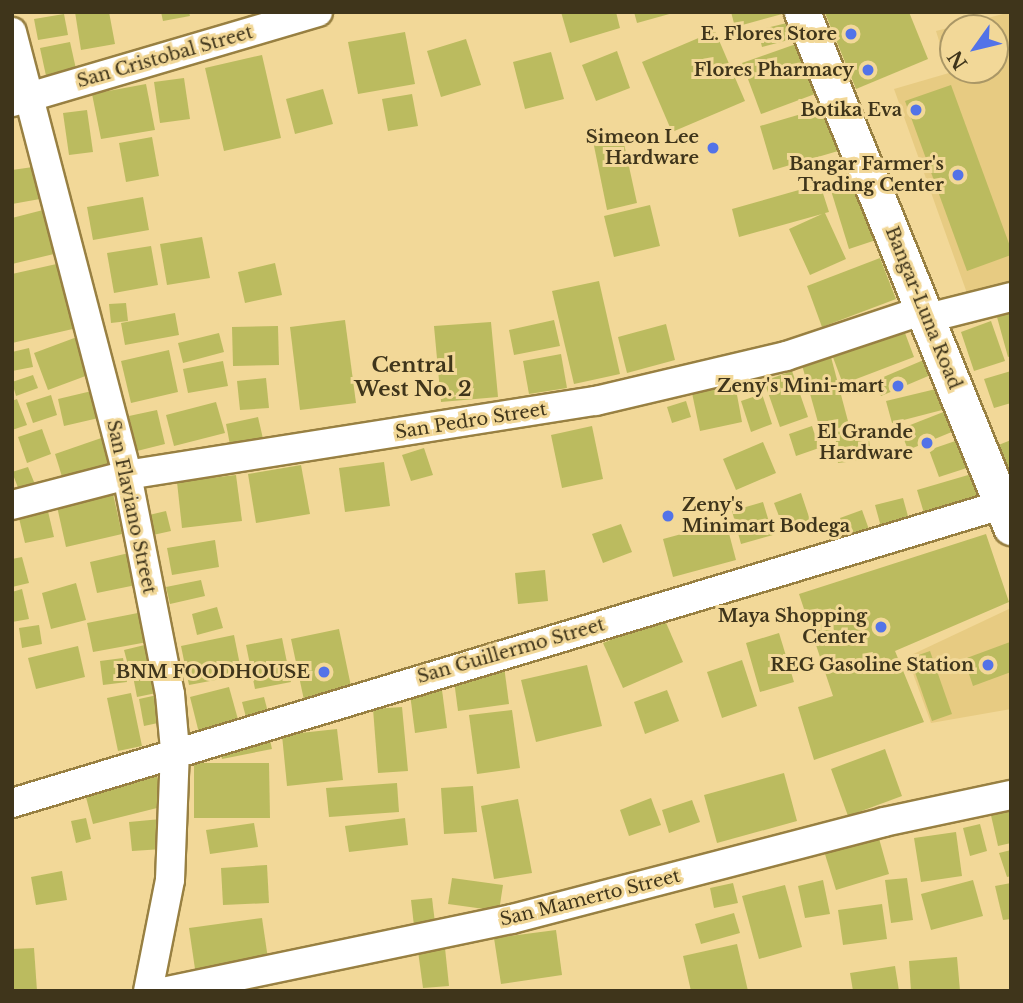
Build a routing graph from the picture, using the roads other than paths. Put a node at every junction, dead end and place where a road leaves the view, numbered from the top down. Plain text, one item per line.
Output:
1 (318, 12) edge
2 (802, 12) edge
3 (12, 32) edge
4 (20, 100) edge
5 (1011, 297) edge
6 (926, 314) junction
7 (127, 475) junction
8 (12, 505) edge
9 (1008, 511) edge
10 (175, 750) junction
11 (1011, 795) edge
12 (12, 803) edge
13 (148, 991) edge
14 (167, 991) edge

1 - 4 street, San Cristobal Street
2 - 6 main road, Bangar-Luna Road
3 - 4 street, San Flaviano Street
4 - 7 street, San Flaviano Street
5 - 6 street, San Pedro Street
6 - 7 street, San Pedro Street
6 - 9 main road, Bangar-Luna Road
7 - 8 street, San Pedro Street
7 - 10 street, San Flaviano Street
9 - 10 street, San Guillermo Street
10 - 12 street, San Guillermo Street
10 - 13 street, San Flaviano Street
11 - 14 street, San Mamerto Street

